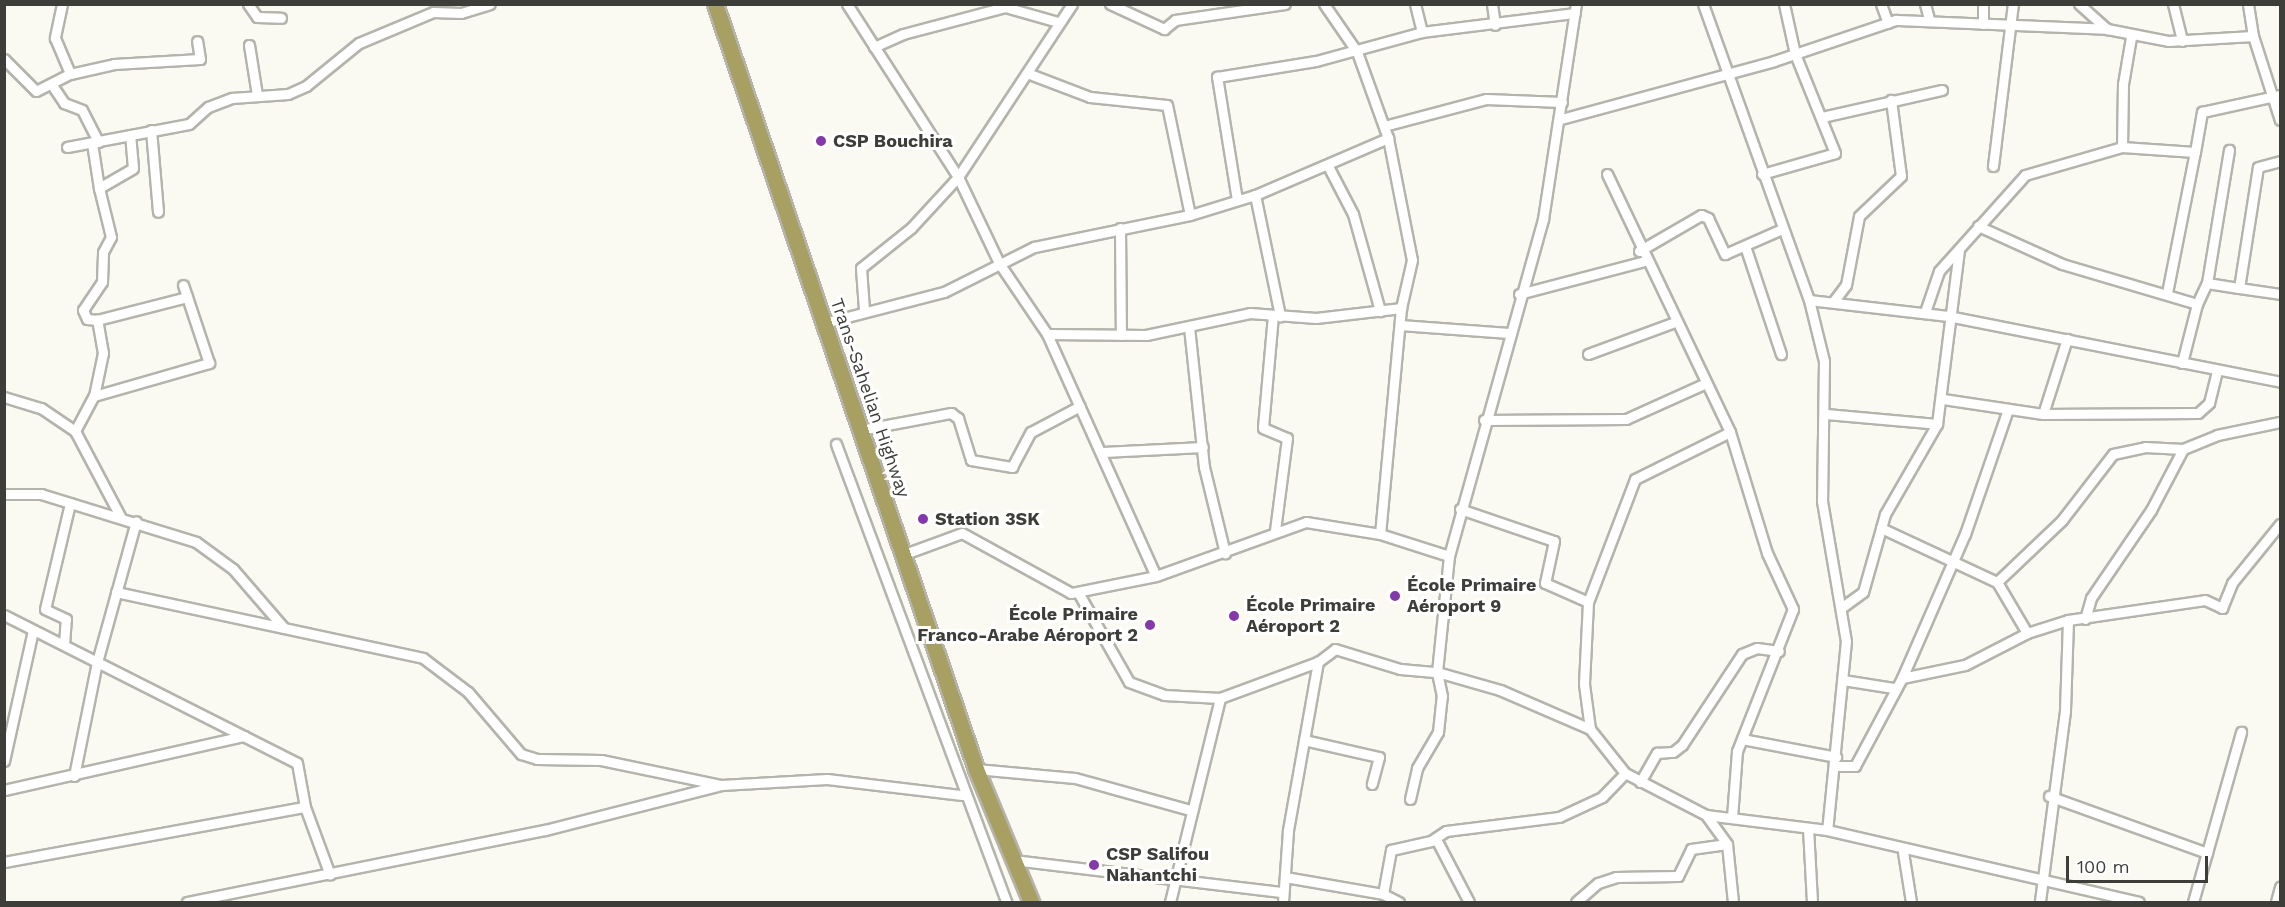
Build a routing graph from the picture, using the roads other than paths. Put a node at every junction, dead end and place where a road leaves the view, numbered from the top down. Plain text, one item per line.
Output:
1 (62, 4) edge
2 (248, 4) edge
3 (490, 4) edge
4 (715, 4) edge
5 (847, 4) edge
6 (1072, 4) edge
7 (1110, 4) edge
8 (1285, 4) edge
9 (1324, 4) edge
10 (1415, 4) edge
11 (1492, 4) edge
12 (1703, 4) edge
13 (1784, 4) edge
14 (1881, 4) edge
15 (1925, 4) edge
16 (1983, 4) edge
17 (2013, 4) edge
18 (2079, 4) edge
19 (2173, 4) edge
20 (2247, 4) edge
21 (431, 8) edge
22 (1576, 9) edge
23 (281, 18) dead end
24 (1929, 19) junction
25 (1058, 22) junction
26 (1888, 23) junction
27 (1983, 24) junction
28 (1495, 25) junction
29 (2010, 27) junction
30 (2108, 29) junction
31 (1422, 32) junction
32 (2253, 36) junction
33 (2131, 37) junction
34 (2182, 40) junction
35 (197, 41) dead end
36 (249, 45) dead end
37 (874, 47) junction
38 (1357, 52) junction
39 (1795, 54) junction
40 (4, 58) edge
41 (1726, 71) junction
42 (70, 74) junction
43 (1027, 74) junction
44 (52, 86) junction
45 (1942, 90) dead end
46 (257, 95) junction
47 (2276, 96) edge
48 (1891, 100) junction
49 (1562, 102) junction
50 (1822, 117) junction
51 (1561, 119) junction
52 (2280, 120) edge
53 (1384, 126) junction
54 (151, 130) junction
55 (130, 135) junction
56 (1388, 138) junction
57 (95, 143) junction
58 (67, 147) dead end
59 (2122, 147) junction
60 (2229, 150) dead end
61 (2195, 152) junction
62 (2280, 161) edge
63 (1328, 166) junction
64 (1993, 166) dead end
65 (1607, 174) dead end
66 (1762, 174) junction
67 (958, 177) junction
68 (99, 188) junction
69 (1255, 195) junction
70 (1237, 200) junction
71 (158, 212) dead end
72 (1190, 215) junction
73 (1978, 226) junction
74 (1120, 228) junction
75 (1782, 229) junction
76 (1745, 246) junction
77 (1959, 250) junction
78 (1639, 251) junction
79 (1645, 261) junction
80 (999, 263) junction
81 (2207, 283) junction
82 (183, 285) dead end
83 (2238, 288) junction
84 (2167, 293) junction
85 (1519, 294) junction
86 (2280, 294) edge
87 (187, 297) junction
88 (1809, 300) junction
89 (1833, 302) junction
90 (2197, 304) junction
91 (1401, 308) junction
92 (864, 310) junction
93 (1380, 311) junction
94 (1925, 312) junction
95 (1277, 315) junction
96 (1952, 317) junction
97 (97, 320) junction
98 (1675, 322) junction
99 (824, 323) junction
100 (1400, 325) junction
101 (1189, 327) junction
102 (1509, 333) junction
103 (1047, 334) junction
104 (1121, 336) junction
105 (2067, 339) junction
106 (1588, 354) dead end
107 (1781, 354) dead end
108 (2182, 363) junction
109 (2280, 370) edge
110 (2217, 371) junction
111 (2280, 382) edge
112 (1706, 383) junction
113 (94, 396) junction
114 (4, 397) edge
115 (1943, 399) junction
116 (1080, 406) junction
117 (2008, 409) junction
118 (1826, 414) junction
119 (2043, 414) junction
120 (1484, 420) junction
121 (2280, 422) edge
122 (1937, 424) junction
123 (860, 430) junction
124 (75, 431) junction
125 (1730, 432) junction
126 (836, 444) dead end
127 (1203, 447) junction
128 (2182, 449) junction
129 (1103, 452) junction
130 (4, 494) edge
131 (70, 503) junction
132 (1460, 508) junction
133 (120, 516) junction
134 (136, 521) junction
135 (2280, 524) edge
136 (1881, 528) junction
137 (1275, 531) junction
138 (1380, 534) junction
139 (1225, 553) junction
140 (902, 555) junction
141 (1449, 556) junction
142 (1954, 559) junction
143 (1156, 576) junction
144 (1997, 582) junction
145 (116, 592) junction
146 (1079, 594) junction
147 (1588, 602) junction
148 (1841, 608) junction
149 (4, 615) edge
150 (2085, 619) junction
151 (2068, 620) junction
152 (33, 630) junction
153 (294, 632) junction
154 (2027, 633) junction
155 (64, 645) junction
156 (1779, 651) junction
157 (97, 662) junction
158 (1318, 662) junction
159 (1437, 672) junction
160 (1902, 678) junction
161 (1843, 680) junction
162 (1893, 688) junction
163 (1220, 698) junction
164 (1590, 729) junction
165 (2241, 732) dead end
166 (244, 736) junction
167 (1742, 739) junction
168 (1304, 740) junction
169 (4, 761) edge
170 (1836, 761) junction
171 (976, 770) junction
172 (1625, 773) junction
173 (74, 776) junction
174 (1640, 782) junction
175 (1372, 784) dead end
176 (721, 785) junction
177 (4, 790) edge
178 (963, 795) junction
179 (2049, 796) junction
180 (1410, 799) dead end
181 (305, 807) junction
182 (1190, 810) junction
183 (1706, 815) junction
184 (1732, 817) junction
185 (1808, 828) junction
186 (1827, 830) junction
187 (1436, 838) junction
188 (1727, 844) junction
189 (1903, 852) junction
190 (2207, 853) junction
191 (1013, 860) junction
192 (4, 862) edge
193 (330, 874) junction
194 (1285, 877) junction
195 (1176, 879) junction
196 (2044, 880) junction
197 (2280, 891) edge
198 (1283, 892) junction
199 (1383, 894) junction
200 (187, 903) edge
201 (1006, 903) edge
202 (1031, 903) edge
203 (1170, 903) edge
204 (1283, 903) edge
205 (1399, 903) edge
206 (1469, 903) edge
207 (1576, 903) edge
208 (1733, 903) edge
209 (1812, 903) edge
210 (1911, 903) edge
211 (2040, 903) edge
212 (2139, 903) edge
213 (2193, 903) edge
214 (2276, 903) edge

1 - 42 street
2 - 23 street
3 - 21 street
4 - 99 highway, Trans-Sahelian Highway
5 - 37 street
6 - 25 street
7 - 8 street
9 - 38 street
10 - 31 street
11 - 28 street
12 - 41 street
13 - 39 street
14 - 26 street
15 - 24 street
16 - 27 street
17 - 29 street
18 - 30 street
19 - 34 street
20 - 32 street
21 - 46 street
22 - 28 street
22 - 49 street
24 - 26 street
24 - 27 street
25 - 37 street
25 - 43 street
26 - 39 street
27 - 29 street
28 - 31 street
29 - 30 street
29 - 64 street
30 - 33 street
31 - 38 street
32 - 34 street
32 - 47 street
33 - 34 street
33 - 59 street
35 - 42 street
36 - 46 street
37 - 67 street
38 - 53 street
38 - 70 street
39 - 41 street
39 - 50 street
40 - 44 street
41 - 51 street
41 - 66 street
42 - 44 street
43 - 67 street
43 - 72 street
44 - 57 street
45 - 48 street
46 - 54 street
47 - 52 street
47 - 61 street
48 - 50 street
48 - 89 street
49 - 51 street
49 - 53 street
50 - 66 street
51 - 85 street
53 - 56 street
54 - 55 street
54 - 71 street
55 - 57 street
55 - 68 street
56 - 63 street
56 - 91 street
57 - 58 street
57 - 68 street
59 - 61 street
59 - 73 street
60 - 81 street
61 - 84 street
62 - 83 street
63 - 69 street
63 - 93 street
65 - 78 street
66 - 75 street
67 - 80 street
67 - 92 street
68 - 97 street
69 - 70 street
69 - 95 street
70 - 72 street
72 - 74 street
73 - 77 street
73 - 84 street
74 - 80 street
74 - 104 street
75 - 76 street
75 - 88 street
76 - 78 street
76 - 107 street
77 - 94 street
77 - 96 street
78 - 79 street
79 - 85 street
79 - 98 street
80 - 92 street
80 - 103 street
81 - 83 street
81 - 90 street
82 - 87 street
83 - 86 street
84 - 90 street
85 - 102 street
87 - 97 street
87 - 113 street
88 - 89 street
88 - 118 street
89 - 94 street
90 - 108 street
91 - 93 street
91 - 100 street
92 - 99 street
93 - 95 street
94 - 96 street
95 - 101 street
95 - 137 street
96 - 105 street
96 - 115 street
97 - 113 street
98 - 106 street
98 - 112 street
99 - 123 highway, Trans-Sahelian Highway
100 - 102 street
100 - 138 street
101 - 104 street
101 - 127 street
102 - 120 street
103 - 104 street
103 - 116 street
105 - 108 street
105 - 119 street
108 - 110 street
109 - 111 street
110 - 111 street
110 - 119 street
112 - 120 street
112 - 125 street
113 - 124 street
114 - 124 street
115 - 117 street
115 - 122 street
116 - 123 street
116 - 129 street
117 - 119 street
117 - 142 street
118 - 122 street
118 - 148 street
120 - 132 street
121 - 128 street
122 - 136 street
123 - 140 highway, Trans-Sahelian Highway
124 - 133 street
125 - 147 street
125 - 156 street
126 - 178 street
127 - 129 street
127 - 139 street
128 - 144 street
128 - 150 street
129 - 143 street
130 - 131 street
131 - 133 street
131 - 155 street
132 - 141 street
132 - 147 street
133 - 134 street
134 - 145 street
134 - 153 street
135 - 150 street
136 - 142 street
136 - 148 street
137 - 138 street
137 - 139 street
138 - 141 street
139 - 143 street
140 - 146 street
140 - 171 highway, Trans-Sahelian Highway
141 - 159 street
142 - 144 street
142 - 160 street
143 - 146 street
144 - 154 street
145 - 153 street
145 - 157 street
146 - 163 street
147 - 164 street
148 - 161 street
149 - 152 street
150 - 151 street
151 - 154 street
151 - 179 street
152 - 155 street
152 - 169 street
153 - 176 street
154 - 160 street
155 - 157 street
156 - 167 street
156 - 174 street
157 - 166 street
157 - 173 street
158 - 159 street
158 - 163 street
158 - 168 street
159 - 164 street
159 - 180 street
160 - 162 street
161 - 162 street
161 - 170 street
162 - 170 street
163 - 182 street
164 - 172 street
165 - 190 street
166 - 173 street
166 - 181 street
167 - 170 street
167 - 184 street
168 - 175 street
168 - 194 street
170 - 186 street
171 - 182 street
171 - 191 highway, Trans-Sahelian Highway
172 - 174 street
172 - 187 street
173 - 177 street
174 - 183 street
176 - 178 street
176 - 193 street
178 - 201 street
179 - 190 street
179 - 196 street
181 - 192 street
181 - 193 street
182 - 195 street
183 - 184 street
183 - 188 street
184 - 185 street
185 - 186 street
185 - 209 street
186 - 189 street
187 - 199 street
187 - 206 street
188 - 207 street
188 - 208 street
189 - 196 street
189 - 210 street
190 - 213 street
191 - 195 street
191 - 202 highway, Trans-Sahelian Highway
193 - 200 street
194 - 198 street
194 - 199 street
195 - 198 street
195 - 203 street
196 - 211 street
196 - 212 street
197 - 214 street
198 - 204 street
199 - 205 street

